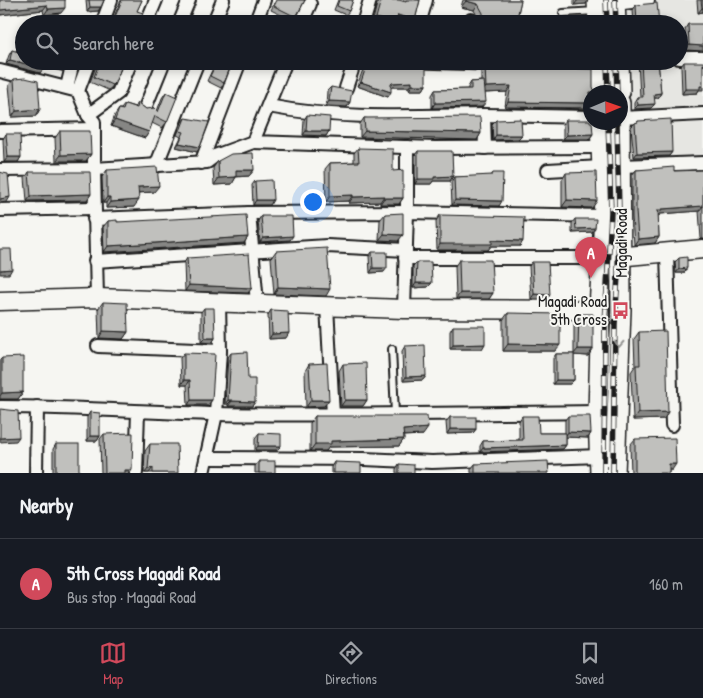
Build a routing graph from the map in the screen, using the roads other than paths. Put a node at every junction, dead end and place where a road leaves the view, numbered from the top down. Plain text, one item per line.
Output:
1 (111, 0) edge
2 (156, 0) edge
3 (189, 0) edge
4 (223, 0) edge
5 (264, 0) edge
6 (370, 0) edge
7 (426, 0) edge
8 (648, 0) edge
9 (308, 1) edge
10 (615, 2) edge
11 (597, 12) edge
12 (563, 13) dead end
13 (105, 15) edge
14 (150, 15) edge
15 (183, 15) edge
16 (217, 15) edge
17 (258, 15) edge
18 (304, 15) edge
19 (366, 15) edge
20 (422, 15) edge
21 (616, 15) edge
22 (688, 58) edge
23 (703, 58) edge
24 (72, 70) edge
25 (84, 70) edge
26 (127, 70) edge
27 (160, 70) edge
28 (194, 70) edge
29 (237, 70) edge
30 (282, 70) edge
31 (352, 70) edge
32 (600, 70) edge
33 (619, 70) edge
34 (0, 71) edge
35 (600, 85) edge
36 (620, 85) edge
37 (346, 88) edge
38 (73, 89) junction
39 (268, 106) junction
40 (145, 108) edge
41 (703, 114) edge
42 (88, 115) junction
43 (484, 115) junction
44 (583, 117) edge
45 (628, 118) edge
46 (94, 129) junction
47 (600, 130) edge
48 (621, 130) edge
49 (0, 131) edge
50 (254, 142) junction
51 (407, 147) junction
52 (600, 147) junction
53 (485, 148) junction
54 (201, 163) junction
55 (703, 163) edge
56 (156, 166) junction
57 (621, 166) junction
58 (601, 167) junction
59 (0, 170) edge
60 (94, 170) junction
61 (548, 170) dead end
62 (0, 210) edge
63 (407, 212) junction
64 (249, 213) junction
65 (94, 214) junction
66 (604, 216) junction
67 (703, 249) edge
68 (253, 251) junction
69 (667, 252) junction
70 (406, 254) junction
71 (622, 256) junction
72 (594, 258) junction
73 (95, 261) junction
74 (97, 298) junction
75 (0, 301) edge
76 (219, 302) junction
77 (257, 303) junction
78 (327, 306) junction
79 (404, 309) junction
80 (598, 310) junction
81 (98, 346) dead end
82 (392, 349) dead end
83 (220, 351) junction
84 (0, 407) edge
85 (36, 407) junction
86 (138, 412) junction
87 (598, 412) junction
88 (216, 414) junction
89 (395, 414) junction
90 (333, 415) junction
91 (672, 425) dead end
92 (207, 458) junction
93 (600, 465) edge
94 (36, 473) edge
95 (136, 473) edge
96 (202, 473) edge
97 (615, 473) edge

1 - 13 street
2 - 14 street
3 - 15 street
4 - 16 street
5 - 17 street
6 - 19 street
7 - 20 street
8 - 10 street
9 - 18 street
10 - 21 main road
11 - 12 lane
22 - 23 street
24 - 38 street
25 - 38 street
26 - 42 street
27 - 40 street
28 - 56 street
29 - 54 street
30 - 39 street
31 - 37 street
32 - 35 main road
33 - 36 main road
34 - 38 street
38 - 42 street
39 - 43 street
39 - 50 street
41 - 45 street
42 - 46 street
43 - 44 street
43 - 53 street
46 - 49 street
46 - 60 street
47 - 52 main road, Magadi Road
48 - 57 main road, Magadi Road
50 - 51 street
50 - 54 street
51 - 53 street
51 - 63 street
52 - 53 street
52 - 58 main road, Magadi Road
54 - 56 street
55 - 57 street
56 - 60 street
57 - 71 main road, Magadi Road
58 - 61 street
58 - 66 main road, Magadi Road
59 - 60 street
60 - 65 street
62 - 65 street
63 - 64 street
63 - 66 street
63 - 70 street
64 - 65 street
64 - 68 street
65 - 73 street
66 - 72 main road, Magadi Road
67 - 69 street
68 - 70 street
68 - 73 street
68 - 77 street
69 - 71 street
69 - 91 street
70 - 72 street
70 - 79 street
71 - 72 street
71 -> 97 main road, Magadi Road
72 - 80 main road, Magadi Road
73 - 74 street
74 - 75 street
74 - 76 street
76 - 77 street
76 - 83 street
77 - 78 street
78 - 79 street
78 - 90 street
79 - 80 street
80 - 87 main road, Magadi Road
81 - 83 street
82 - 89 lane
83 - 88 street
84 - 85 street
85 - 86 street
85 - 94 street
86 - 88 street
86 - 95 street
87 - 89 street
87 - 93 main road, Magadi Road
88 - 90 street
88 - 92 street
89 - 90 street
92 - 93 street
92 - 96 street

